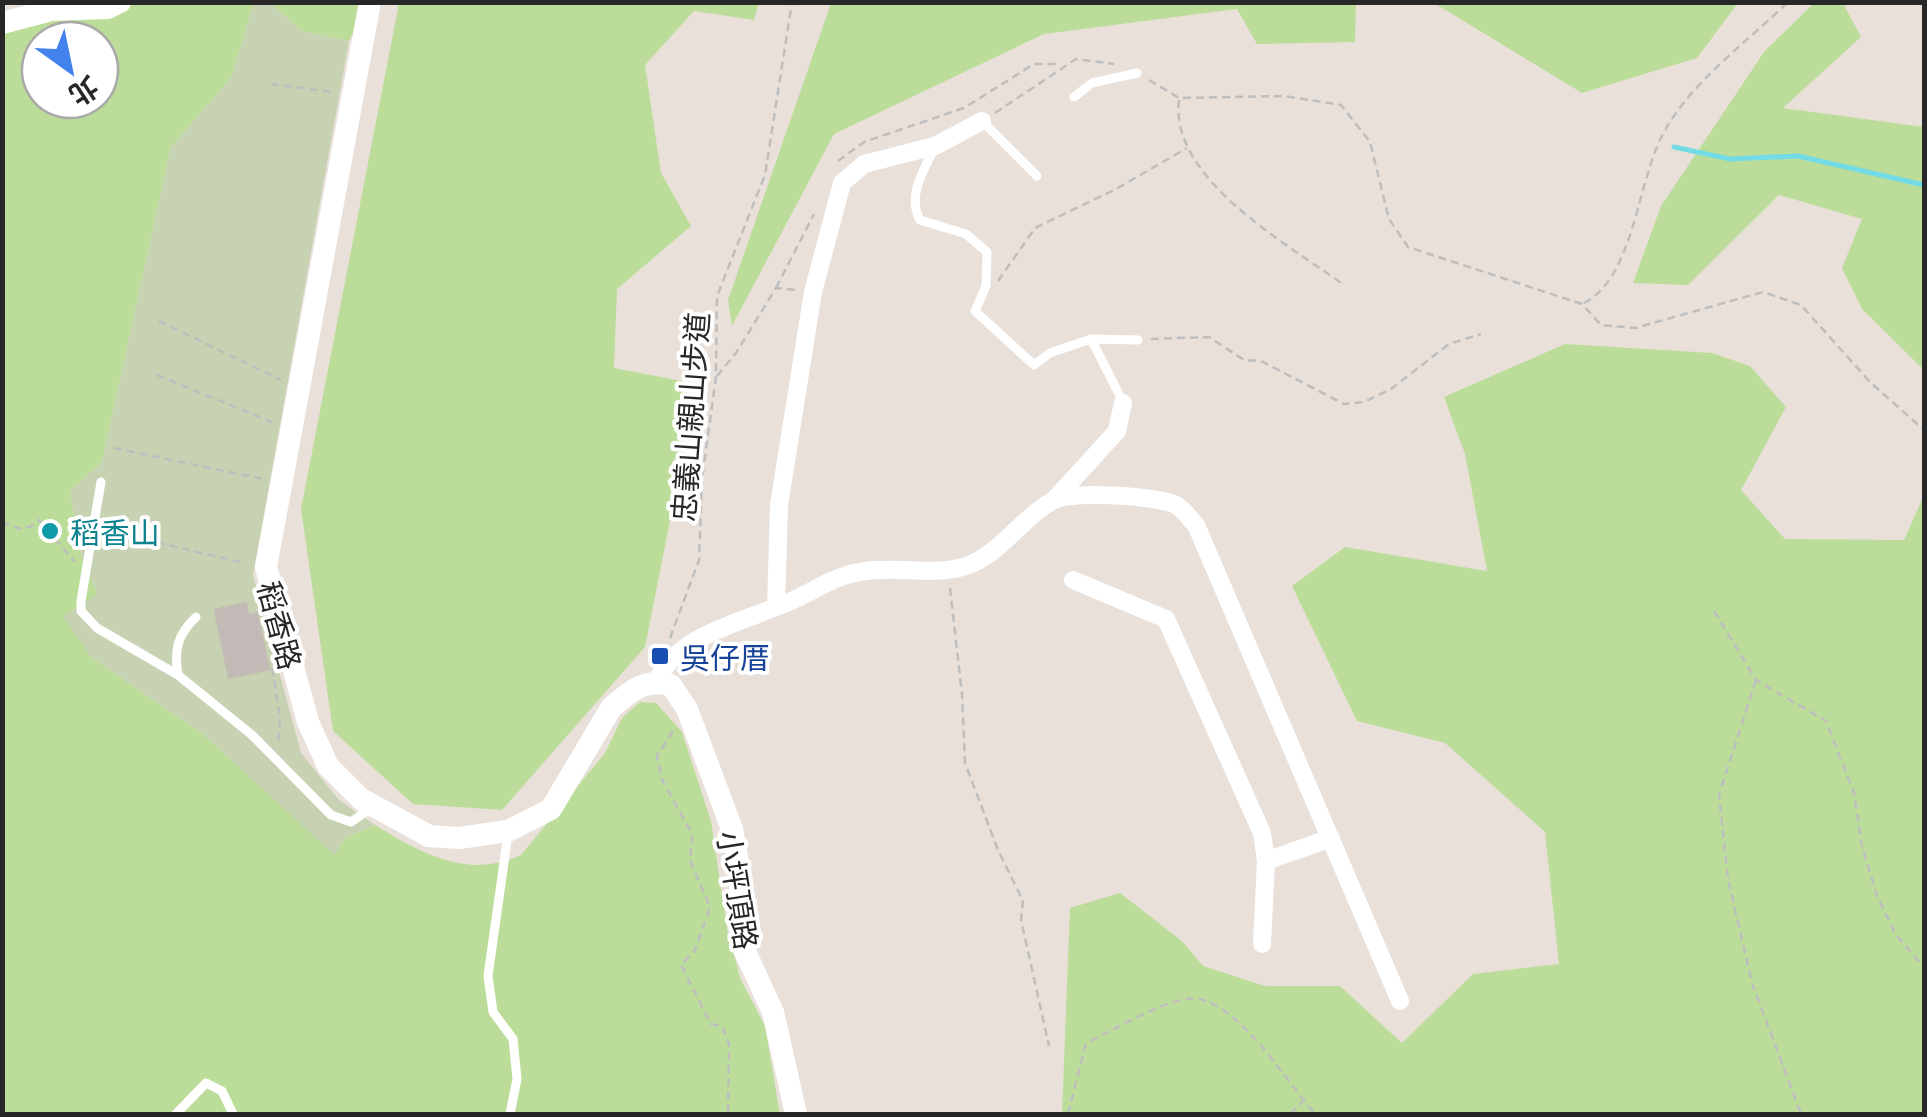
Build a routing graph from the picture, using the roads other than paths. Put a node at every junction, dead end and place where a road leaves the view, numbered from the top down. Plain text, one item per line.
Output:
1 (120, 2) edge
2 (370, 2) edge
3 (2, 23) edge
4 (1136, 73) road end
5 (1074, 98) dead end
6 (982, 122) joint
7 (935, 146) junction
8 (1037, 176) dead end
9 (1092, 339) junction
10 (1138, 340) road end
11 (1123, 402) joint
12 (101, 482) dead end
13 (1054, 499) junction
14 (1073, 580) dead end
15 (776, 607) junction
16 (196, 617) dead end
17 (662, 671) junction
18 (178, 676) junction
19 (373, 807) junction
20 (508, 831) junction
21 (1330, 838) junction
22 (1266, 861) junction
23 (1262, 944) dead end
24 (1400, 1002) dead end
25 (176, 1114) edge
26 (233, 1114) edge
27 (510, 1114) edge
28 (796, 1114) edge

1 - 3 street
2 - 19 street, 稻香路
4 - 5 lane
6 - 7 street
6 - 8 lane
7 - 9 lane
7 - 15 street
9 - 10 lane
9 - 11 lane
11 - 13 street
12 - 18 lane
13 - 15 street
13 - 21 street
14 - 22 street
15 - 17 street
16 - 18 lane
17 - 20 street, 稻香路
17 - 28 street, 小坪頂路
18 - 19 lane
19 - 20 street, 稻香路
20 - 27 lane
21 - 22 street
21 - 24 street
22 - 23 street
25 - 26 lane

